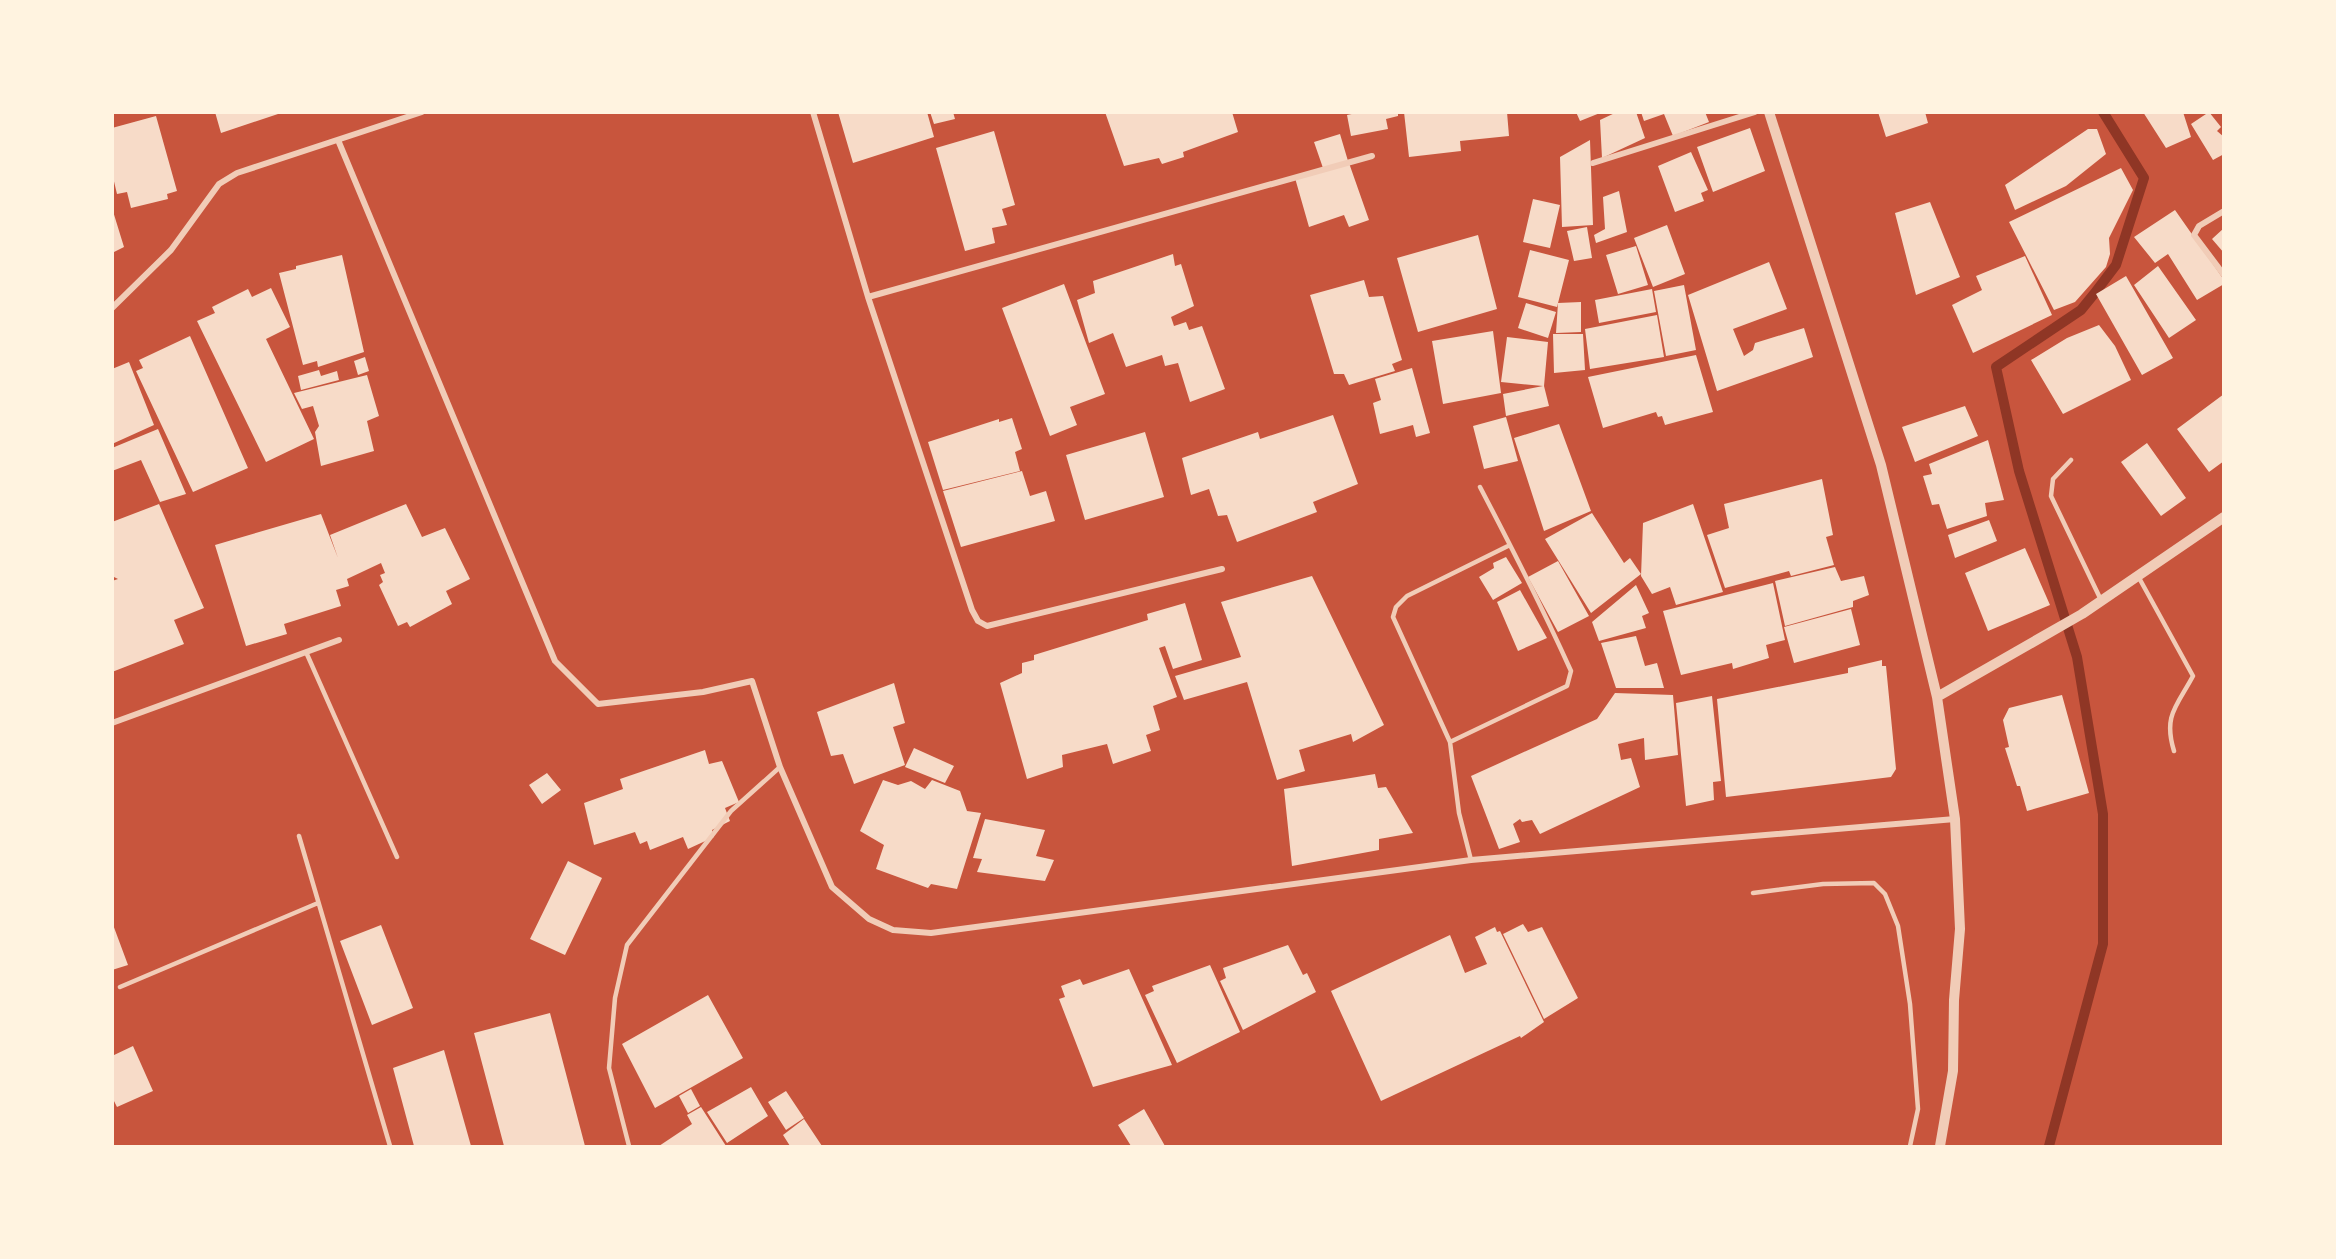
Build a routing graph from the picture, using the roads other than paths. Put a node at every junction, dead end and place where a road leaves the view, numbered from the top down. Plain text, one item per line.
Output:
1 (422, 112) edge
2 (813, 112) edge
3 (1755, 112) edge
4 (1769, 112) edge
5 (338, 140) junction
6 (1372, 156) dead end
7 (1593, 163) dead end
8 (2223, 211) edge
9 (2223, 275) edge
10 (868, 297) junction
11 (112, 308) edge
12 (2071, 460) dead end
13 (1480, 487) dead end
14 (2223, 517) edge
15 (1510, 545) junction
16 (1222, 569) dead end
17 (2138, 576) junction
18 (2101, 600) junction
19 (339, 640) dead end
20 (306, 652) junction
21 (1937, 697) junction
22 (112, 723) edge
23 (1450, 742) junction
24 (2174, 751) dead end
25 (780, 767) junction
26 (1955, 819) junction
27 (299, 836) dead end
28 (397, 857) dead end
29 (1471, 860) junction
30 (1753, 893) dead end
31 (318, 903) junction
32 (120, 987) dead end
33 (390, 1146) edge
34 (629, 1146) edge
35 (1910, 1146) edge
36 (1940, 1146) edge

1 - 5 street
2 - 10 street
3 - 7 street
4 - 21 street
5 - 11 street
5 - 25 street
6 - 10 street
8 - 9 street
10 - 16 street
12 - 18 lane
13 - 15 lane
14 - 17 street
15 - 23 lane
15 - 23 lane
17 - 18 street
17 - 24 lane
18 - 21 street
19 - 20 street
20 - 22 street
20 - 28 lane
21 - 26 street
23 - 29 lane
25 - 29 street
25 - 34 lane
26 - 29 street
26 - 36 street
27 - 31 lane
30 - 35 lane
31 - 32 lane
31 - 33 lane

